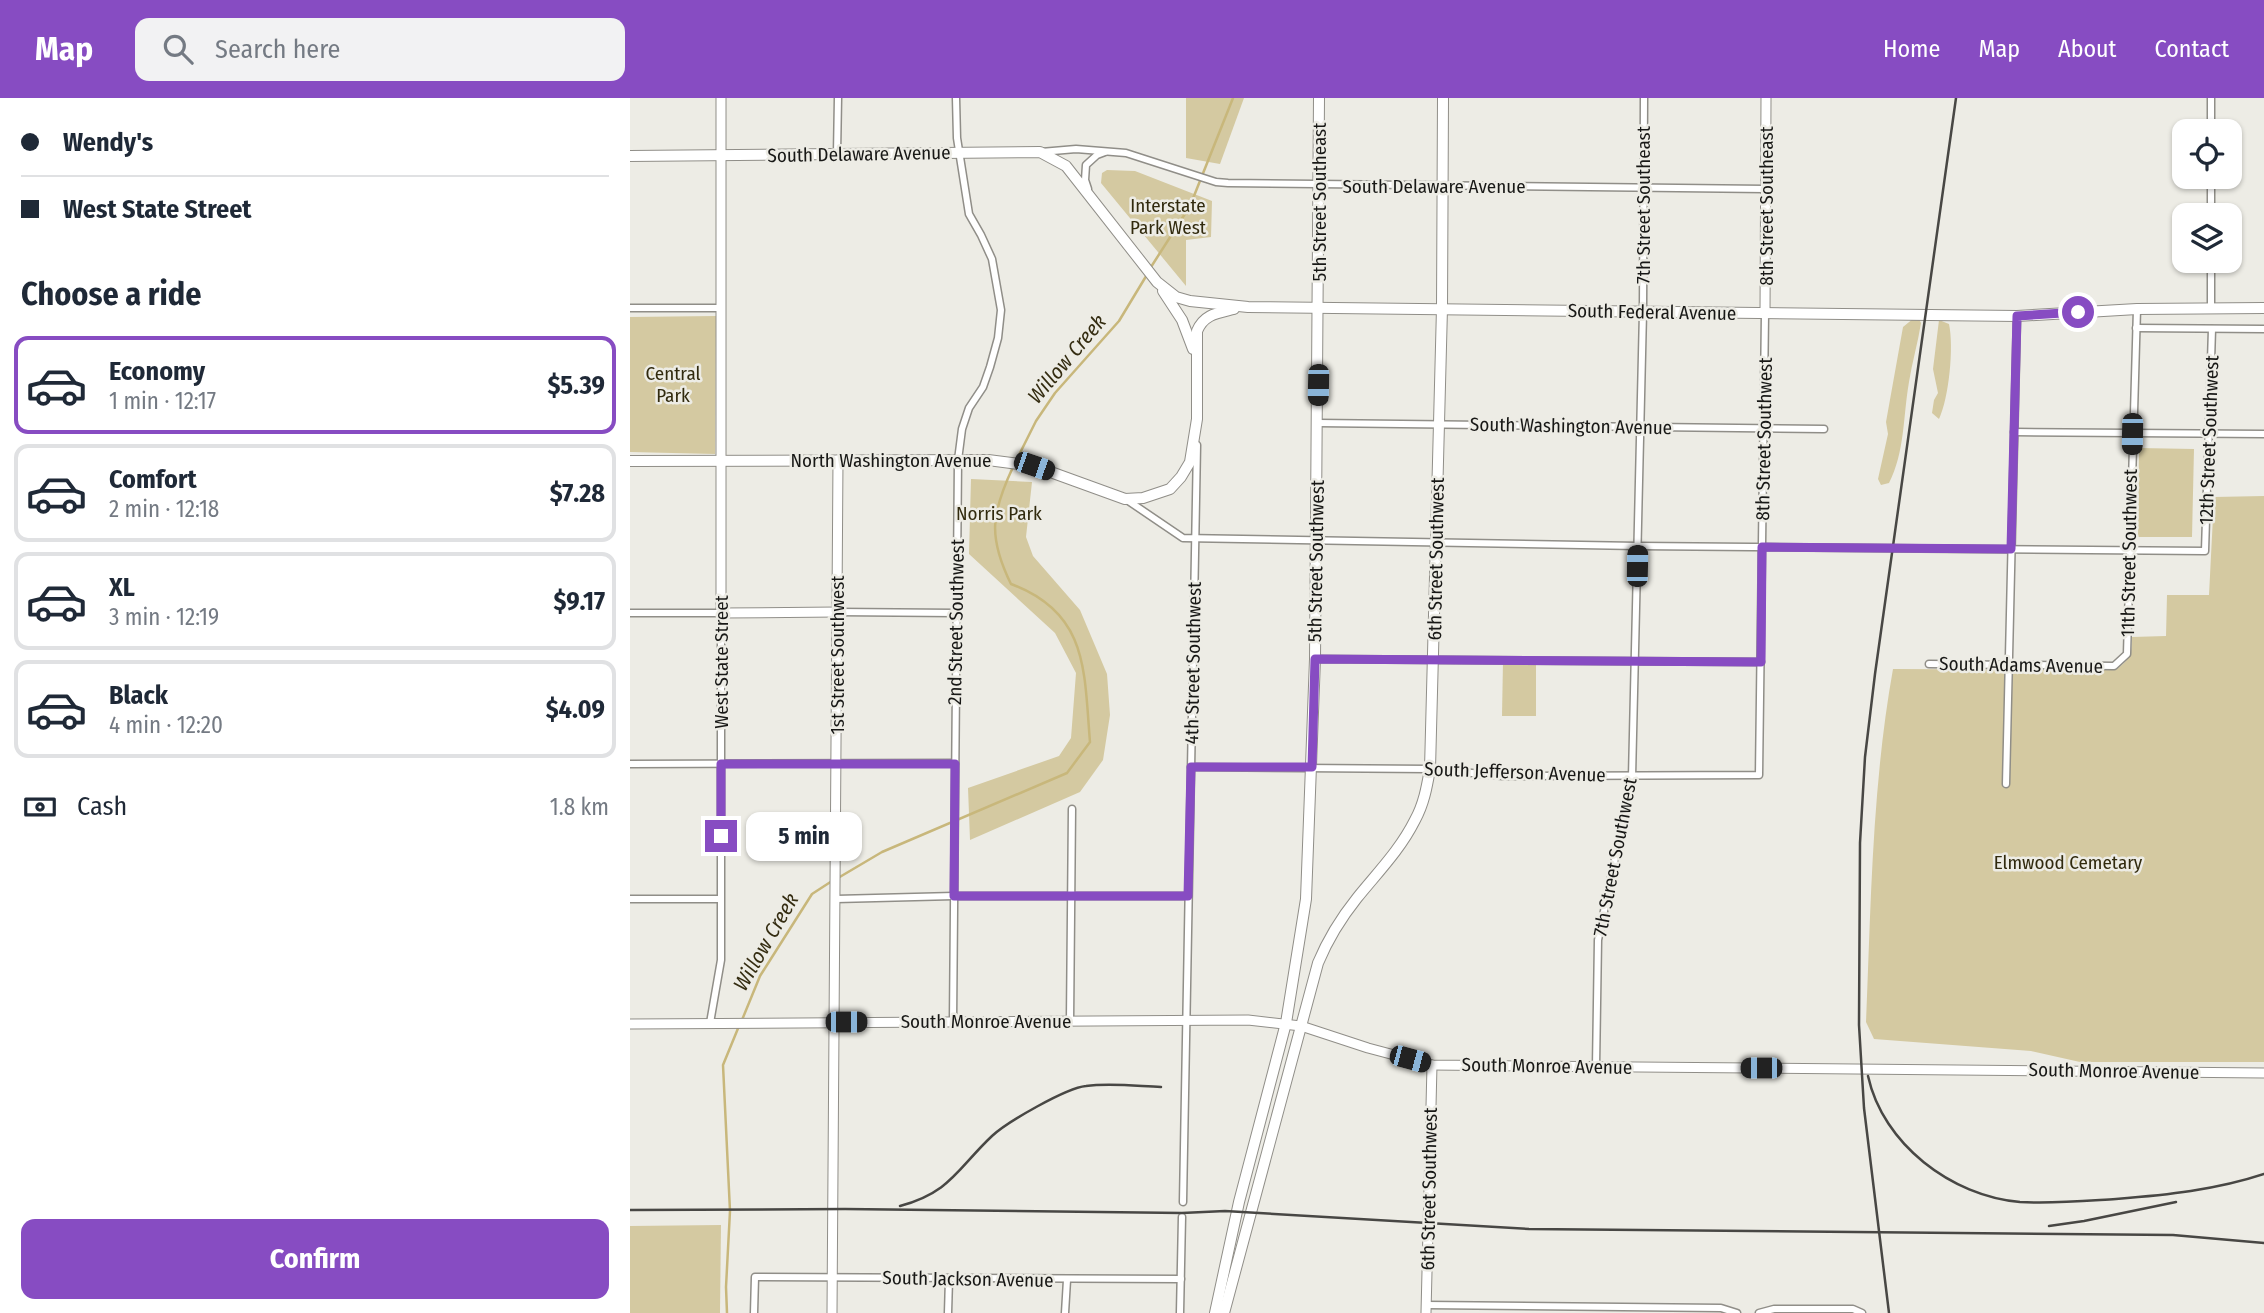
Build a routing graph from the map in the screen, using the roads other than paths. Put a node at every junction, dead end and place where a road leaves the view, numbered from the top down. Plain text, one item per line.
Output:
1 (721, 98) edge
2 (838, 98) edge
3 (956, 98) edge
4 (1319, 98) edge
5 (1443, 98) edge
6 (1644, 98) edge
7 (1766, 98) edge
8 (2211, 98) edge
9 (2211, 119) edge
10 (1040, 152) junction
11 (1107, 152) junction
12 (961, 153) junction
13 (837, 154) junction
14 (630, 156) edge
15 (721, 156) junction
16 (1319, 185) junction
17 (1443, 186) junction
18 (1643, 188) junction
19 (1766, 189) junction
20 (1089, 195) junction
21 (2211, 273) edge
22 (1157, 282) junction
23 (1319, 306) junction
24 (1248, 307) junction
25 (721, 308) junction
26 (1443, 308) junction
27 (2211, 308) junction
28 (2264, 308) edge
29 (630, 309) edge
30 (2137, 309) junction
31 (1643, 312) junction
32 (1765, 314) junction
33 (2017, 316) junction
34 (2136, 328) junction
35 (2212, 329) junction
36 (2264, 329) edge
37 (1196, 362) junction
38 (1197, 419) junction
39 (1318, 423) junction
40 (1440, 424) junction
41 (1641, 427) junction
42 (1764, 429) junction
43 (1824, 429) dead end
44 (2014, 432) junction
45 (2132, 434) junction
46 (2209, 434) junction
47 (2264, 434) edge
48 (721, 460) junction
49 (838, 460) junction
50 (958, 460) junction
51 (630, 461) edge
52 (1125, 499) junction
53 (1196, 539) junction
54 (1316, 540) junction
55 (1437, 541) junction
56 (1637, 546) junction
57 (1762, 547) junction
58 (2011, 549) junction
59 (2129, 550) junction
60 (837, 612) junction
61 (630, 613) edge
62 (721, 613) junction
63 (956, 613) junction
64 (1315, 659) junction
65 (1434, 661) junction
66 (1636, 662) junction
67 (1761, 662) junction
68 (1929, 664) dead end
69 (2009, 665) junction
70 (2114, 666) joint
71 (630, 764) edge
72 (721, 764) junction
73 (837, 764) junction
74 (955, 764) junction
75 (1191, 767) junction
76 (1312, 767) junction
77 (1430, 769) junction
78 (1759, 775) joint
79 (1632, 777) junction
80 (2006, 784) dead end
81 (1072, 809) dead end
82 (954, 896) junction
83 (1071, 896) junction
84 (1188, 896) junction
85 (836, 897) junction
86 (720, 898) junction
87 (630, 899) edge
88 (1186, 1020) junction
89 (1070, 1021) junction
90 (836, 1022) junction
91 (953, 1022) junction
92 (713, 1023) junction
93 (1286, 1023) junction
94 (630, 1024) edge
95 (1301, 1026) junction
96 (1432, 1065) junction
97 (1596, 1066) junction
98 (2264, 1073) edge
99 (1183, 1202) dead end
100 (1182, 1217) dead end
101 (833, 1278) junction
102 (948, 1279) junction
103 (1181, 1279) junction
104 (1067, 1280) junction
105 (1426, 1309) edge
106 (754, 1313) edge
107 (832, 1313) edge
108 (948, 1313) edge
109 (1065, 1313) edge
110 (1180, 1313) edge
111 (1215, 1313) edge
112 (1224, 1313) edge
113 (1737, 1313) edge
114 (1759, 1313) edge
115 (1862, 1313) edge

1 - 15 main road, West State Street
2 - 13 street
3 - 12 street, 2nd Street Southwest
4 - 16 main road, 5th Street Southeast
5 - 17 main road, 6th Street Southwest
6 - 18 street, 7th Street Southeast
7 - 19 main road, 8th Street Southeast
8 - 9 street
10 - 11 street, South Delaware Avenue
10 - 12 main road, South Delaware Avenue
10 - 20 main road
11 - 16 street, South Delaware Avenue
11 - 20 street
12 - 13 main road, South Delaware Avenue
12 - 50 street, 2nd Street Southwest
13 - 15 main road, South Delaware Avenue
14 - 15 main road, South Delaware Avenue
15 - 25 main road, West State Street
16 - 17 street, South Delaware Avenue
16 - 23 main road, 5th Street Southeast
17 - 18 street, South Delaware Avenue
17 - 26 main road, 6th Street Southwest
18 - 19 street, South Delaware Avenue
18 - 31 street, 7th Street Southeast
19 - 32 main road, 8th Street Southeast
20 - 22 main road, South Federal Avenue
21 - 27 street
22 - 24 main road, South Federal Avenue
22 - 37 main road
23 - 24 main road, South Federal Avenue
23 - 26 main road, South Federal Avenue
23 - 39 main road, 5th Street Southwest
24 - 37 main road, North Washington Avenue
25 - 29 street
25 - 48 main road, West State Street
26 - 31 main road, South Federal Avenue
26 - 40 main road, 6th Street Southwest
27 - 28 main road, South Federal Avenue
27 - 30 main road, South Federal Avenue
30 - 33 main road, South Federal Avenue
30 - 34 street, 11th Street Southwest
31 - 32 main road, South Federal Avenue
31 - 41 street, 7th Street Southwest
32 - 33 main road, South Federal Avenue
32 - 42 street, 8th Street Southwest
33 - 44 street
34 - 35 street
34 - 45 street, 11th Street Southwest
35 - 36 street
35 - 46 street, 12th Street Southwest
37 - 38 main road, North Washington Avenue
38 - 52 main road, North Washington Avenue
38 - 53 street, 4th Street Southwest
39 - 40 street, South Washington Avenue
39 - 54 main road, 5th Street Southwest
40 - 41 street, South Washington Avenue
40 - 55 main road, 6th Street Southwest
41 - 42 street, South Washington Avenue
41 - 56 street, 7th Street Southwest
42 - 43 street, South Washington Avenue
42 - 57 street, 8th Street Southwest
44 - 45 street
44 - 58 street
45 - 46 street
45 - 59 street, 11th Street Southwest
46 - 47 street
46 - 59 street, 12th Street Southwest
48 - 49 main road, North Washington Avenue
48 - 51 main road, North Washington Avenue
48 - 62 main road, West State Street
49 - 50 main road, North Washington Avenue
49 - 60 main road, 1st Street Southwest
50 - 52 main road, North Washington Avenue
50 - 63 street, 2nd Street Southwest
52 - 53 street
53 - 54 street
53 - 75 street, 4th Street Southwest
54 - 55 street
54 - 64 main road, 5th Street Southwest
55 - 56 street
55 - 65 main road, 6th Street Southwest
56 - 57 street
56 - 66 street, 7th Street Southwest
57 - 58 street
57 - 67 street, 8th Street Southwest
58 - 59 street
58 - 69 street
59 - 70 street, 11th Street Southwest
60 - 62 main road
60 - 63 street
60 - 73 main road, 1st Street Southwest
61 - 62 street
62 - 72 street, West State Street
63 - 74 street, 2nd Street Southwest
64 - 65 street
64 - 76 main road, 5th Street Southwest
65 - 66 street
65 - 77 main road, 6th Street Southwest
66 - 67 street
66 - 79 street, 7th Street Southwest
67 - 78 street, 8th Street Southwest
68 - 69 street, South Adams Avenue
69 - 70 street, South Adams Avenue
69 - 80 street
71 - 72 street
72 - 73 street
72 - 86 street, West State Street
73 - 74 street
73 - 85 main road, 1st Street Southwest
74 - 82 street, 2nd Street Southwest
75 - 76 street, South Jefferson Avenue
75 - 84 street, 4th Street Southwest
76 - 77 street, South Jefferson Avenue
76 - 93 main road, 5th Street Southwest
77 - 79 street, South Jefferson Avenue
77 - 95 main road, 6th Street Southwest
78 - 79 street, South Jefferson Avenue
79 - 97 street, 7th Street Southwest
81 - 83 street
82 - 83 street
82 - 85 street
82 - 91 street, 2nd Street Southwest
83 - 84 street
83 - 89 street
84 - 88 street, 4th Street Southwest
85 - 90 main road, 1st Street Southwest
86 - 87 street
86 - 92 street, West State Street
88 - 89 main road, South Monroe Avenue
88 - 93 main road, South Monroe Avenue
88 - 99 street, 4th Street Southwest
89 - 91 main road, South Monroe Avenue
90 - 91 main road, South Monroe Avenue
90 - 92 main road, South Monroe Avenue
90 - 101 main road, 1st Street Southwest
92 - 94 main road, South Monroe Avenue
93 - 95 main road, South Monroe Avenue
93 - 111 main road
95 - 96 main road, South Monroe Avenue
95 - 112 main road
96 - 97 main road, South Monroe Avenue
96 - 105 main road, 6th Street Southwest
97 - 98 main road, South Monroe Avenue
100 - 103 street
101 - 102 street, South Jackson Avenue
101 - 106 street, South Jackson Avenue
101 - 107 main road, 1st Street Southwest
102 - 104 street, South Jackson Avenue
102 - 108 street
103 - 104 street, South Jackson Avenue
103 - 110 street
104 - 109 street
105 - 113 street
114 - 115 street

